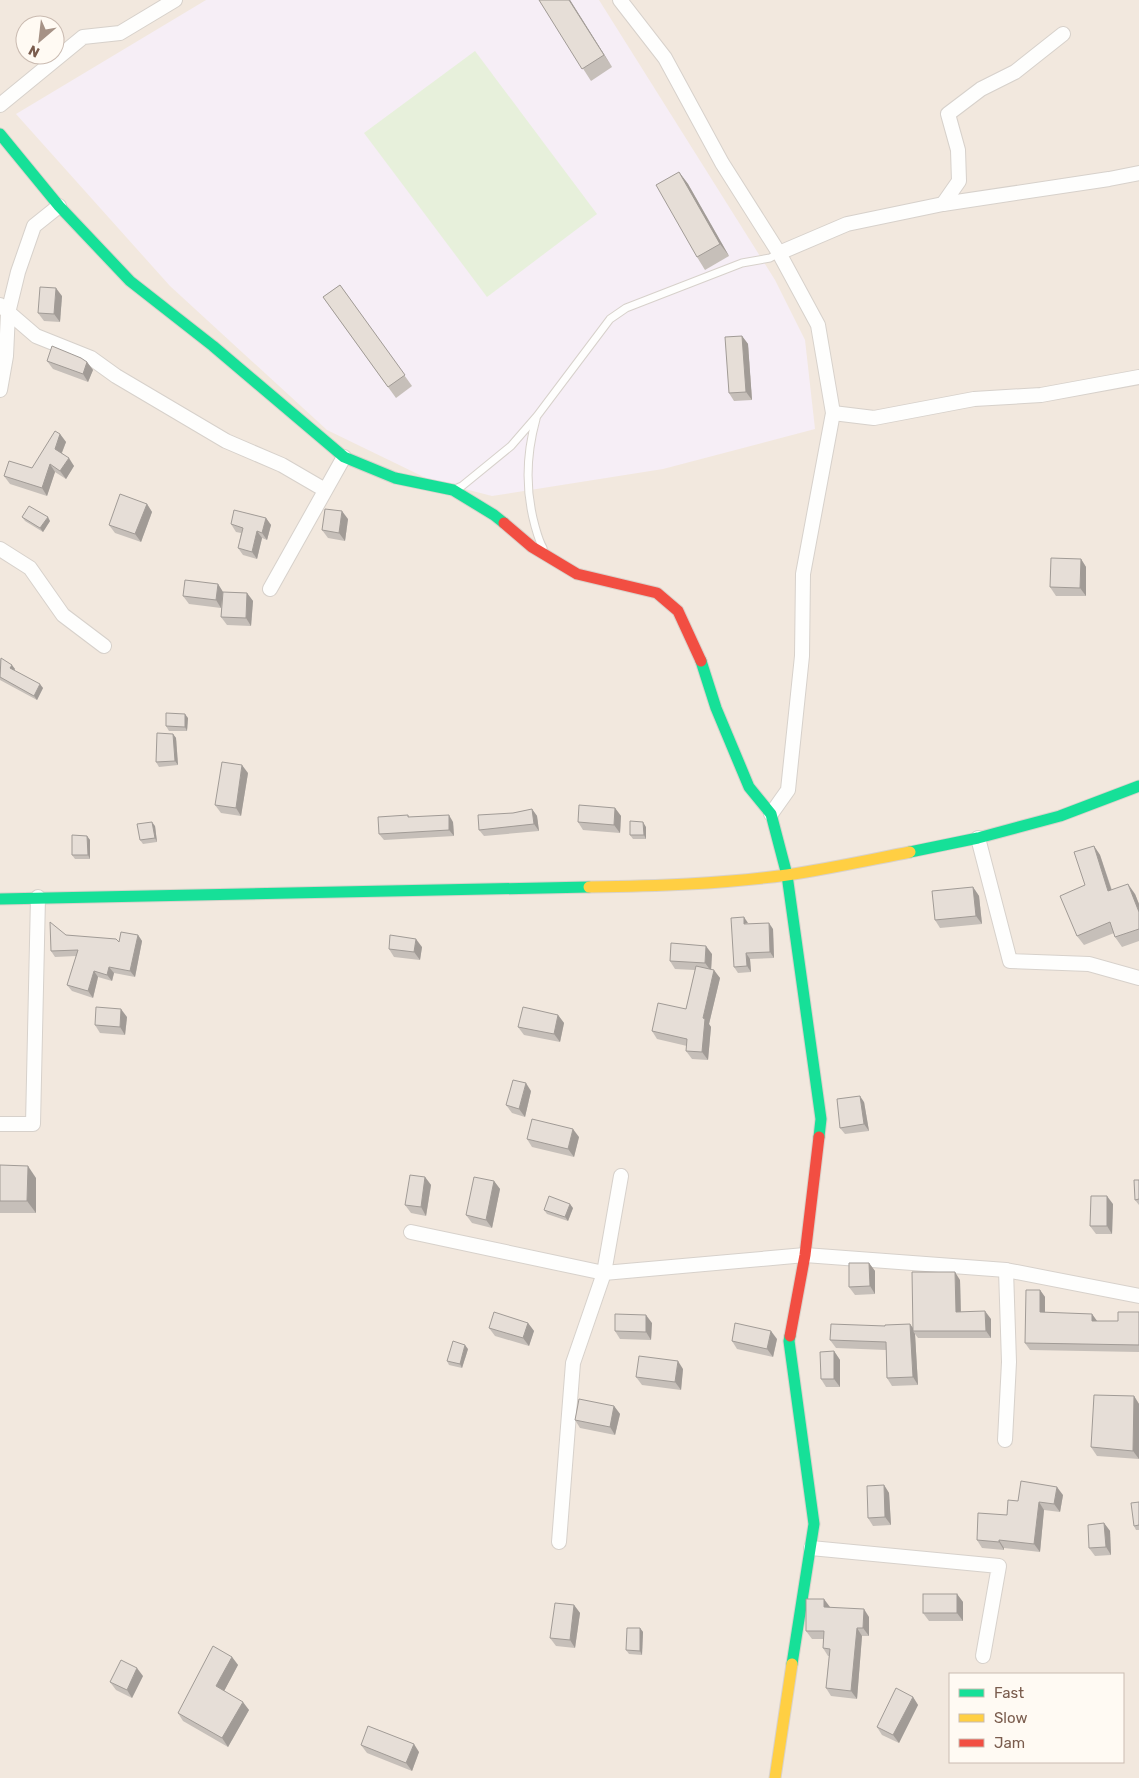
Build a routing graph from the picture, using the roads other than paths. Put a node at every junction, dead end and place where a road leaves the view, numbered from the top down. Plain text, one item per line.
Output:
1 (175, 0) edge
2 (620, 0) edge
3 (1063, 34) dead end
4 (0, 105) edge
5 (0, 134) edge
6 (1139, 173) edge
7 (943, 204) junction
8 (59, 206) junction
9 (779, 252) junction
10 (4, 309) edge
11 (1139, 377) edge
12 (0, 390) edge
13 (833, 413) junction
14 (537, 416) junction
15 (344, 457) junction
16 (325, 490) junction
17 (453, 490) junction
18 (0, 549) edge
19 (552, 558) junction
20 (270, 589) dead end
21 (104, 646) dead end
22 (1139, 786) edge
23 (771, 814) junction
24 (978, 838) junction
25 (787, 875) junction
26 (38, 897) junction
27 (0, 899) edge
28 (1139, 978) edge
29 (0, 1124) edge
30 (620, 1176) dead end
31 (411, 1232) dead end
32 (805, 1255) junction
33 (1006, 1270) junction
34 (604, 1273) junction
35 (1139, 1296) edge
36 (1005, 1440) dead end
37 (559, 1542) dead end
38 (811, 1548) junction
39 (983, 1656) dead end
40 (775, 1778) edge

1 - 4 street
2 - 9 street
3 - 7 street
5 - 8 street
6 - 7 street
7 - 9 street
8 - 10 street
8 - 15 street
9 - 13 street
9 - 14 lane
10 - 12 street
10 - 16 street
11 - 13 street
13 - 23 street
14 - 17 lane
14 - 19 lane
15 - 16 street
15 - 17 street
16 - 20 street
17 - 19 street
18 - 21 street
19 - 23 street
22 - 24 street
23 - 25 street
24 - 25 street
24 - 28 street
25 - 26 street
25 - 32 street
26 - 27 street
26 - 29 street
30 - 34 street
31 - 34 street
32 - 33 street
32 - 34 street
32 - 38 street
33 - 35 street
33 - 36 street
34 - 37 street
38 - 39 street
38 - 40 street

